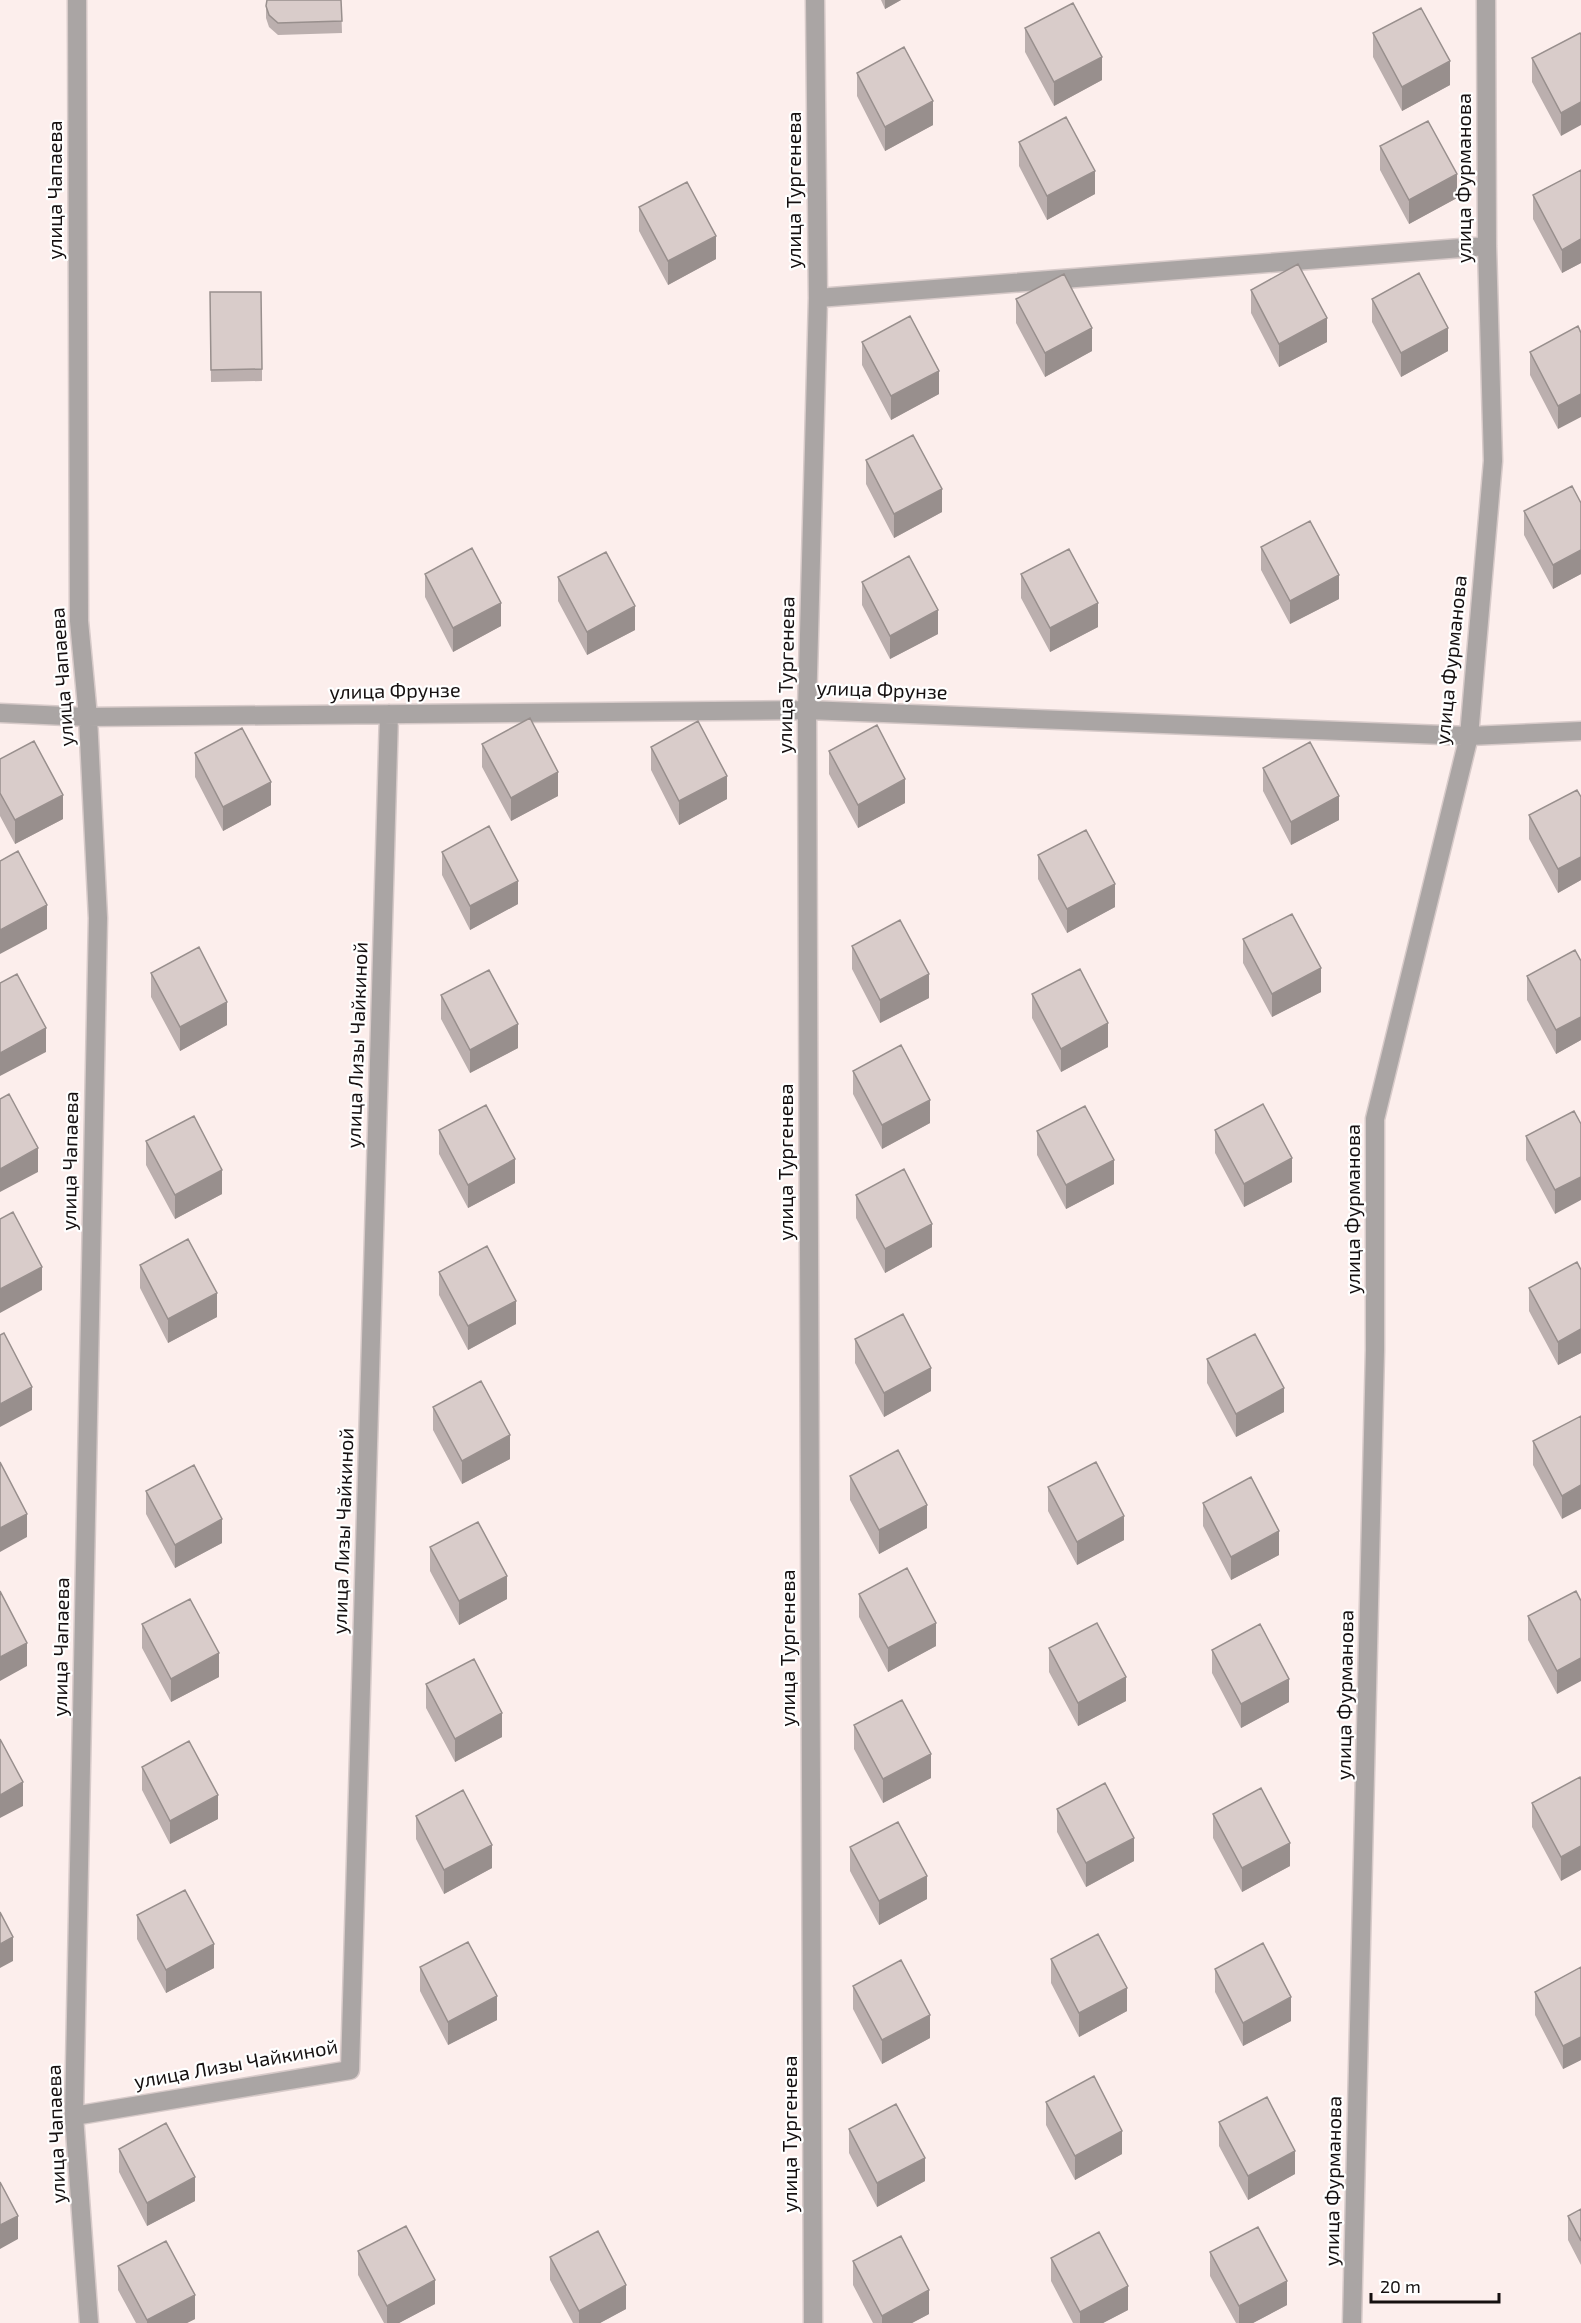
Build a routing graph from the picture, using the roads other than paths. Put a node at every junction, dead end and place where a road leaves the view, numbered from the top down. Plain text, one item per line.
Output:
1 (77, 0) edge
2 (815, 0) edge
3 (1486, 0) edge
4 (1487, 246) junction
5 (818, 298) junction
6 (807, 710) junction
7 (0, 713) edge
8 (389, 714) junction
9 (88, 717) junction
10 (1581, 730) edge
11 (1469, 736) junction
12 (74, 2116) junction
13 (89, 2323) edge
14 (813, 2323) edge
15 (1352, 2323) edge

1 - 9 street, улица Чапаева
2 - 5 street, улица Тургенева
3 - 4 street, улица Фурманова
4 - 5 street
4 - 11 street, улица Фурманова
5 - 6 street, улица Тургенева
6 - 8 street, улица Фрунзе
6 - 11 street, улица Фрунзе
6 - 14 street, улица Тургенева
7 - 9 street, улица Фрунзе
8 - 9 street, улица Фрунзе
8 - 12 street, улица Лизы Чайкиной
9 - 12 street, улица Чапаева
10 - 11 street, улица Фрунзе
11 - 15 street, улица Фурманова
12 - 13 street, улица Чапаева

